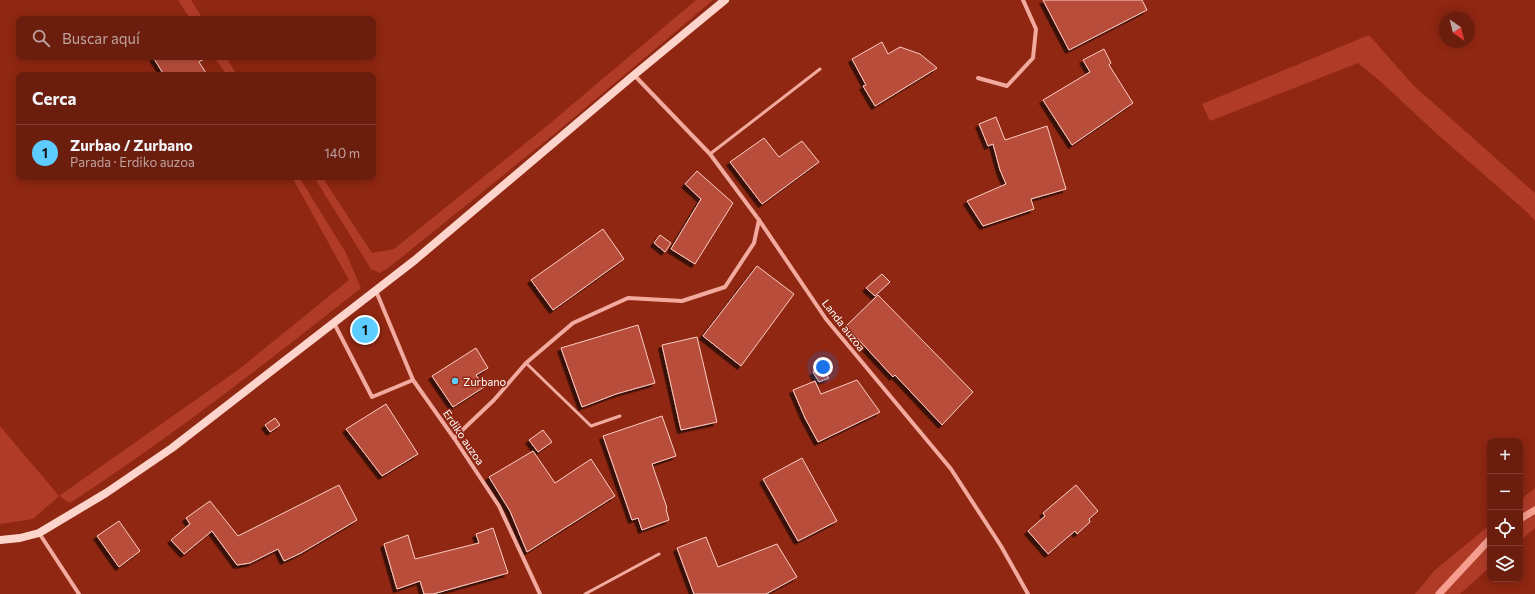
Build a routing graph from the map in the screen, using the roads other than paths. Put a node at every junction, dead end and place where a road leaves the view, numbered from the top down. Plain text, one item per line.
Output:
1 (725, 0) edge
2 (1023, 0) edge
3 (820, 69) dead end
4 (634, 75) junction
5 (978, 78) dead end
6 (710, 154) junction
7 (758, 220) junction
8 (375, 290) junction
9 (334, 322) junction
10 (526, 363) junction
11 (413, 380) junction
12 (620, 416) dead end
13 (454, 438) junction
14 (39, 533) junction
15 (0, 540) edge
16 (659, 554) dead end
17 (79, 594) edge
18 (540, 594) edge
19 (585, 594) edge
20 (1028, 594) edge

1 - 4 street
2 - 5 street
3 - 6 lane
4 - 6 street, Landa auzoa
4 - 8 street
6 - 7 street, Landa auzoa
7 - 10 street
7 - 20 street, Landa auzoa
8 - 9 street
8 - 11 street, Erdiko auzoa
9 - 11 street
9 - 14 street
10 - 12 lane
10 - 13 street
11 - 13 street, Erdiko auzoa
13 - 18 street, Erdiko auzoa
14 - 15 street
14 - 17 street
16 - 19 lane

